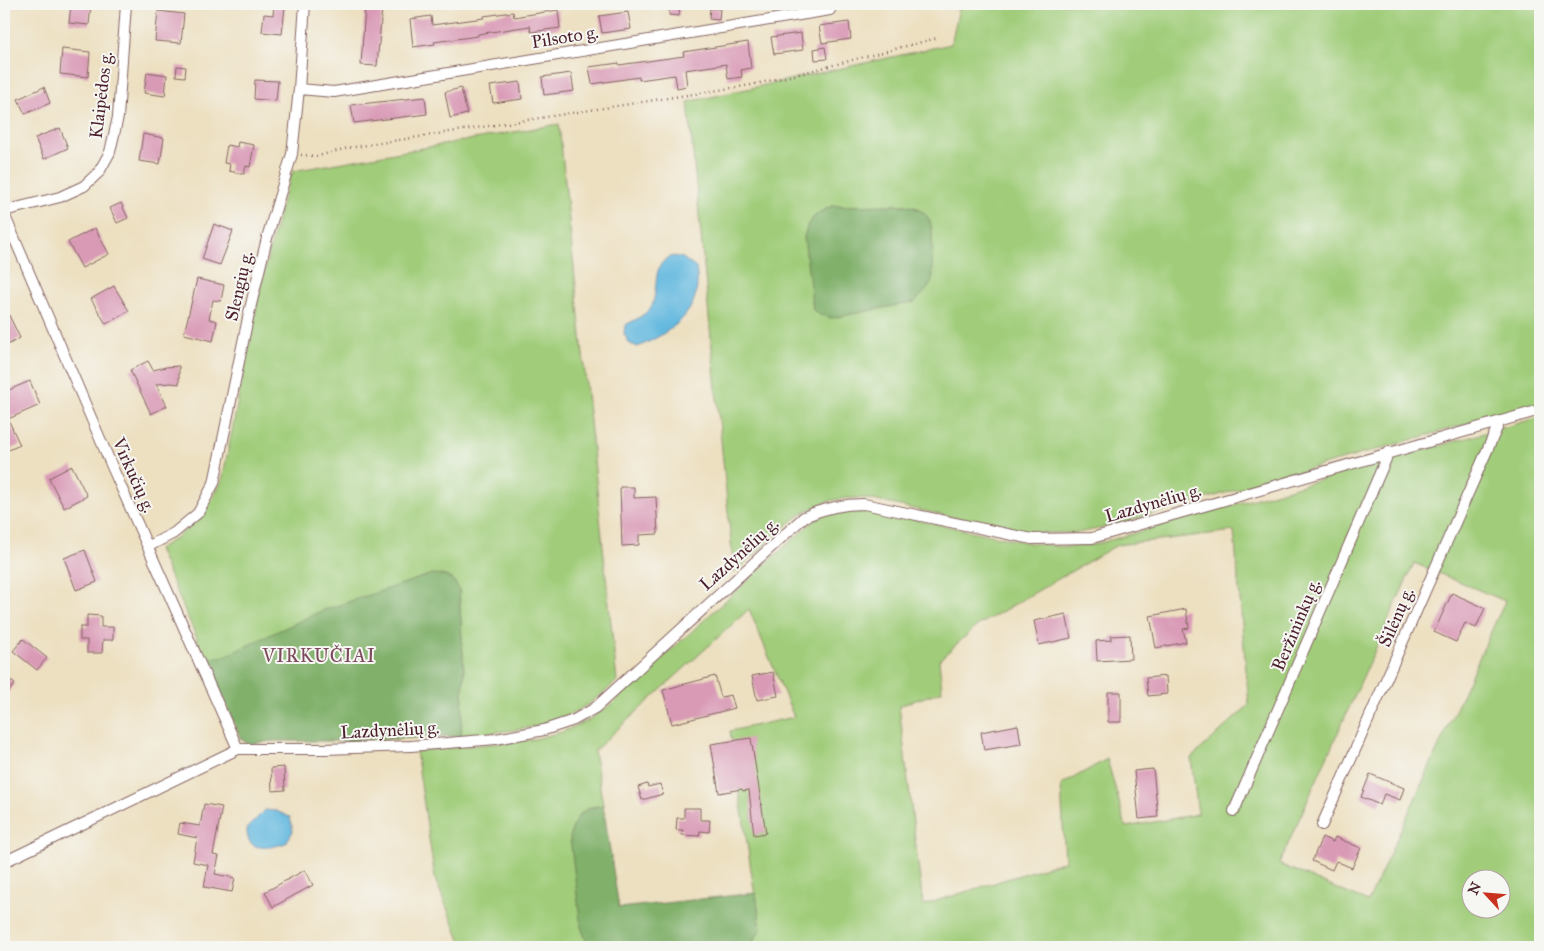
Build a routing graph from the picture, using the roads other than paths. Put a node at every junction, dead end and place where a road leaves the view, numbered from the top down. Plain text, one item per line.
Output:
1 (126, 4) edge
2 (305, 4) edge
3 (829, 4) edge
4 (299, 89) junction
5 (4, 213) edge
6 (1540, 410) edge
7 (1500, 421) junction
8 (1388, 452) junction
9 (149, 546) junction
10 (238, 749) junction
11 (1234, 811) dead end
12 (1322, 825) dead end
13 (4, 862) edge

1 - 5 street, Klaipėdos g.
2 - 4 street, Slengių g.
3 - 4 street, Pilsoto g.
4 - 9 street, Slengių g.
5 - 9 street, Virkučių g.
6 - 7 street, Lazdynėlių g.
7 - 8 street, Lazdynėlių g.
7 - 12 street, Šilėnų g.
8 - 10 street, Lazdynėlių g.
8 - 11 street, Beržininkų g.
9 - 10 street, Virkučių g.
10 - 13 street, Lazdynėlių g.

